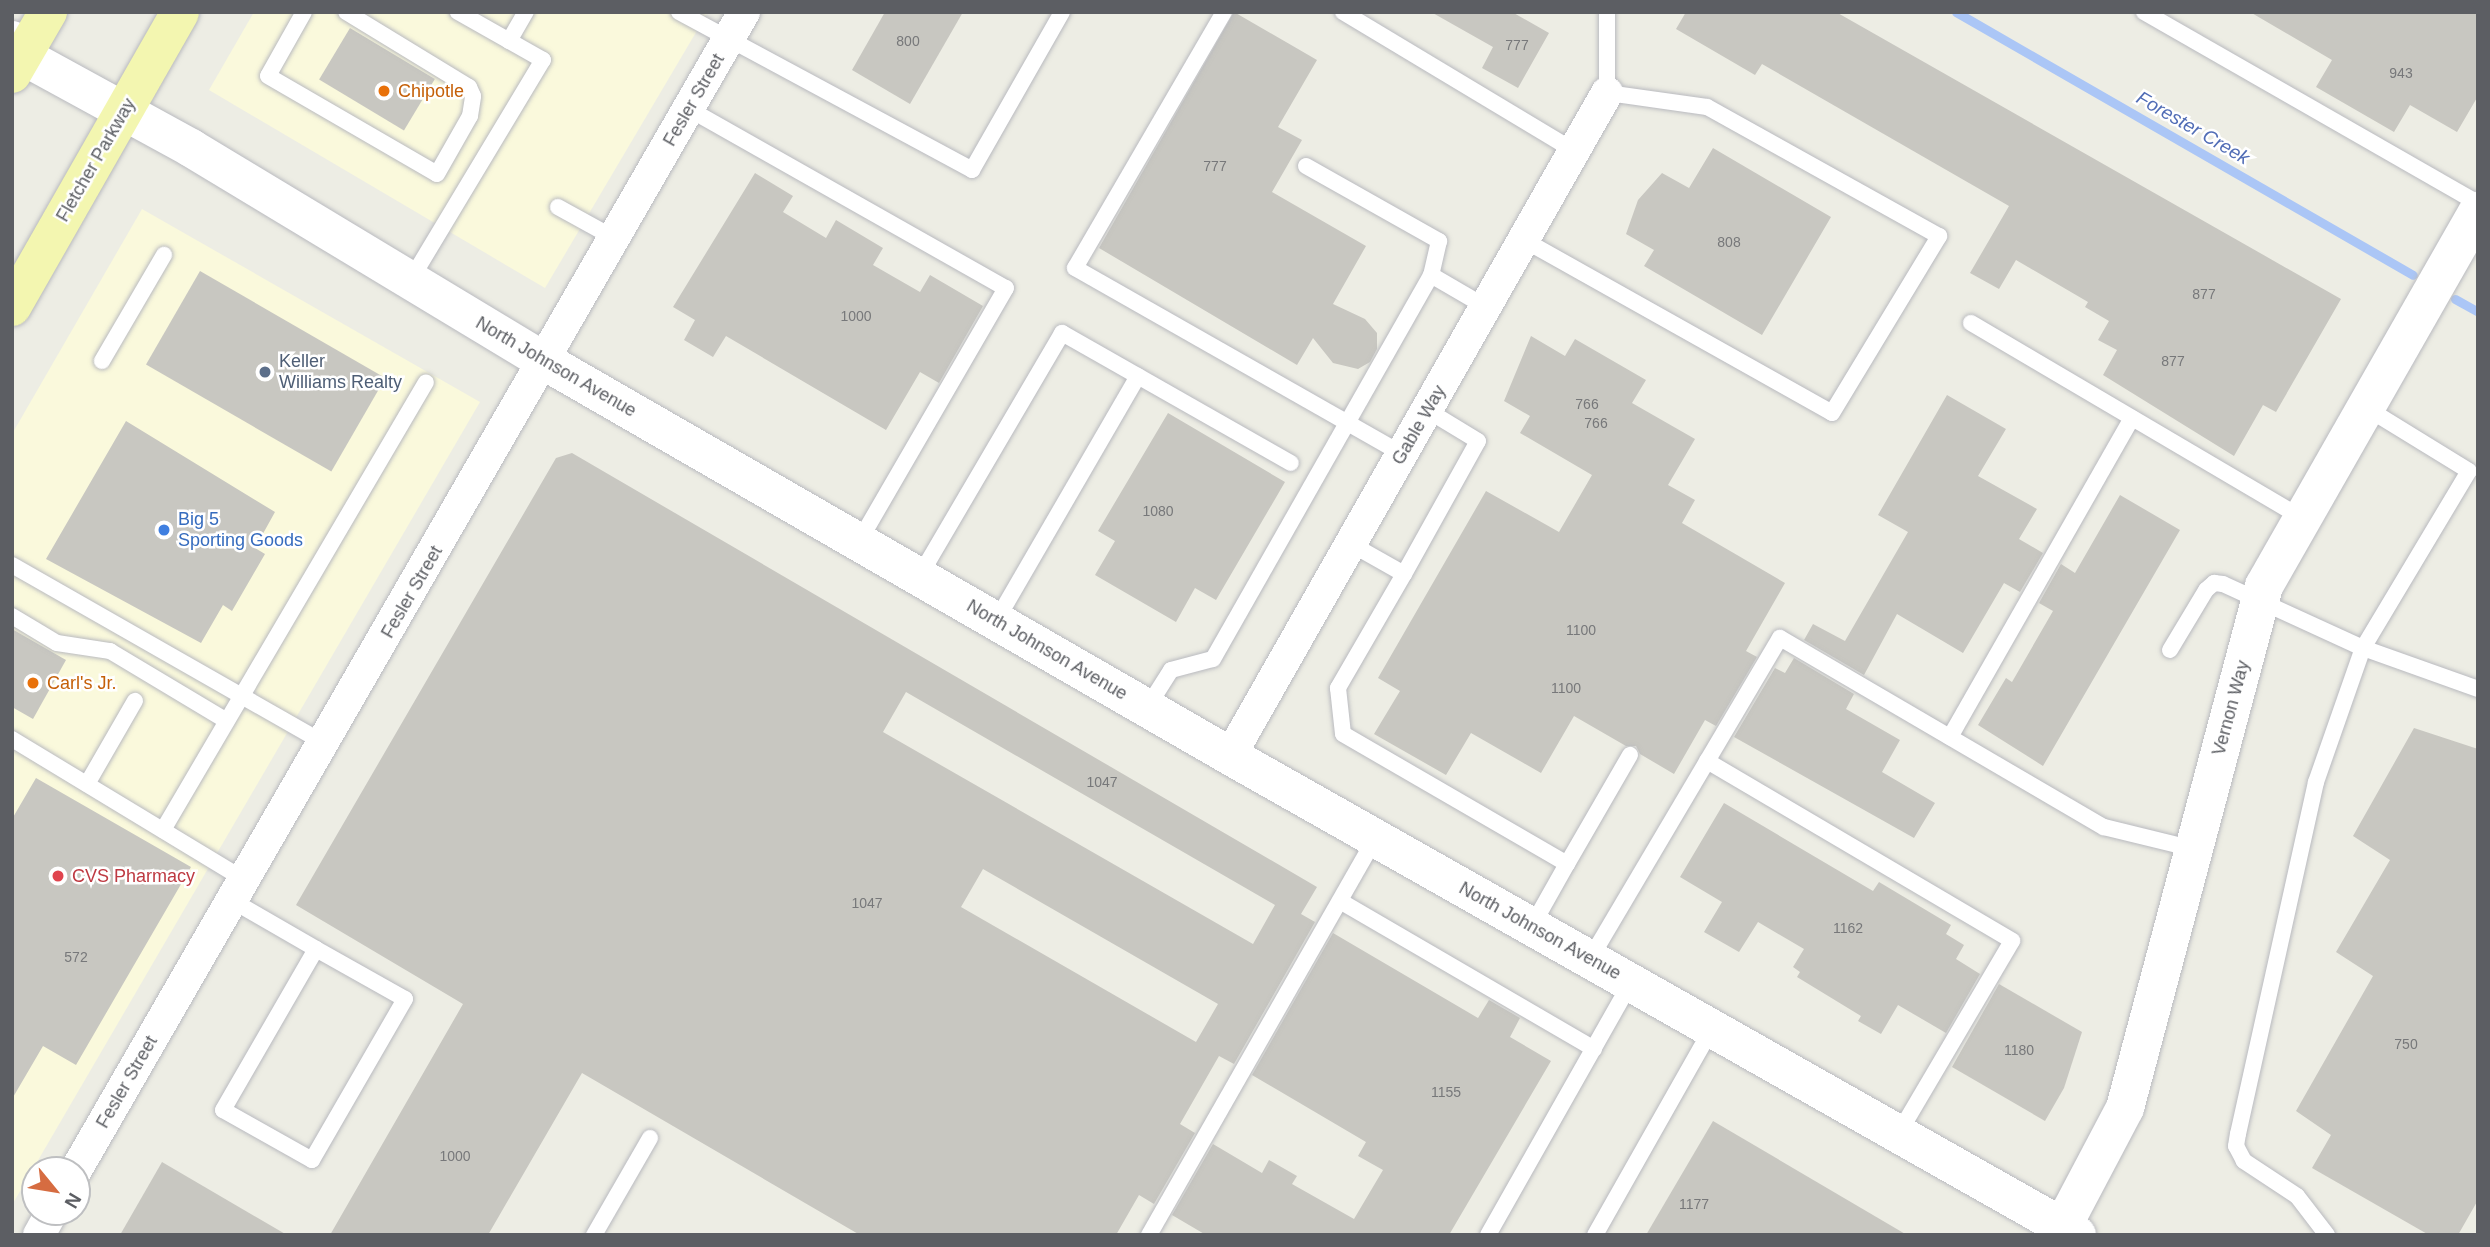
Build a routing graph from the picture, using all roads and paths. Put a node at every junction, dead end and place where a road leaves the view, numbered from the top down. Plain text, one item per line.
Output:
1 (48, 12) edge
2 (180, 12) edge
3 (304, 12) edge
4 (346, 12) edge
5 (458, 12) edge
6 (526, 12) edge
7 (679, 12) edge
8 (744, 12) edge
9 (1062, 12) edge
10 (1224, 12) edge
11 (1343, 12) edge
12 (1607, 12) edge
13 (2144, 12) edge
14 (509, 41) junction
15 (728, 41) junction
16 (15, 57) edge
17 (1607, 93) junction
18 (689, 109) junction
19 (125, 111) junction
20 (1574, 151) junction
21 (1306, 166) dead end
22 (558, 207) dead end
23 (2476, 216) edge
24 (615, 239) junction
25 (1524, 240) junction
26 (164, 255) dead end
27 (1431, 275) junction
28 (410, 281) junction
29 (12, 307) edge
30 (1486, 307) junction
31 (1971, 323) dead end
32 (102, 361) dead end
33 (546, 362) junction
34 (1138, 376) junction
35 (426, 383) dead end
36 (2365, 407) junction
37 (1427, 410) junction
38 (2132, 418) junction
39 (1347, 422) junction
40 (1402, 454) junction
41 (1291, 463) dead end
42 (2302, 518) junction
43 (859, 542) junction
44 (1351, 544) junction
45 (12, 565) edge
46 (1404, 574) junction
47 (919, 577) junction
48 (2260, 600) junction
49 (12, 616) edge
50 (996, 621) junction
51 (2362, 648) junction
52 (2170, 650) dead end
53 (2478, 689) edge
54 (242, 696) junction
55 (135, 701) dead end
56 (1147, 708) junction
57 (227, 721) junction
58 (1950, 737) junction
59 (12, 739) edge
60 (324, 743) junction
61 (1630, 755) dead end
62 (1230, 756) junction
63 (1707, 761) junction
64 (87, 784) junction
65 (163, 830) junction
66 (1375, 838) junction
67 (2194, 849) junction
68 (1567, 864) junction
69 (239, 890) junction
70 (1340, 901) junction
71 (1532, 926) junction
72 (316, 949) junction
73 (1590, 959) junction
74 (1632, 982) junction
75 (1712, 1028) junction
76 (1594, 1049) junction
77 (1899, 1133) junction
78 (650, 1138) dead end
79 (84, 1156) edge
80 (2066, 1232) edge
81 (594, 1235) edge
82 (1149, 1235) edge
83 (1488, 1235) edge
84 (1595, 1235) edge
85 (2327, 1235) edge

1 - 16 main road
2 - 19 main road, Fletcher Parkway
3 - 4 lane
5 - 14 lane
6 - 14 lane
7 - 15 lane
8 - 15 street, Fesler Street
9 - 15 lane
10 - 39 lane
11 - 20 lane
12 - 17 lane
13 - 23 lane
14 - 28 lane
15 - 18 street, Fesler Street
16 - 19 main road, North Johnson Avenue
17 - 20 street, Gable Way
17 - 25 lane
18 - 24 street, Fesler Street
18 - 43 lane
19 - 28 main road, North Johnson Avenue
19 - 29 main road, Fletcher Parkway
20 - 25 street, Gable Way
21 - 27 lane
22 - 24 lane
23 - 36 main road, Vernon Way
24 - 33 street, Fesler Street
25 - 30 street, Gable Way
26 - 32 lane
27 - 30 lane
27 - 39 lane
28 - 33 main road, North Johnson Avenue
30 - 37 street, Gable Way
31 - 38 lane
33 - 43 main road, North Johnson Avenue
33 - 60 street, Fesler Street
34 - 41 lane
34 - 47 lane
34 - 50 lane
35 - 54 lane
36 - 42 main road, Vernon Way
36 - 51 lane
37 - 40 street, Gable Way
37 - 46 lane
38 - 42 lane
38 - 58 lane
39 - 40 lane
39 - 56 lane
40 - 44 street, Gable Way
42 - 48 main road, Vernon Way
43 - 47 main road, North Johnson Avenue
44 - 46 lane
44 - 62 street, Gable Way
45 - 54 lane
46 - 68 lane
47 - 50 main road, North Johnson Avenue
48 - 51 lane
48 - 52 lane
48 - 67 main road, Vernon Way
49 - 57 lane
50 - 56 main road, North Johnson Avenue
51 - 53 lane
51 - 85 lane
54 - 57 lane
54 - 60 lane
55 - 64 lane
56 - 62 main road, North Johnson Avenue
57 - 65 lane
58 - 63 lane
58 - 67 lane
59 - 64 lane
60 - 69 street, Fesler Street
61 - 68 lane
62 - 66 main road, North Johnson Avenue
63 - 73 lane
63 - 77 lane
64 - 65 lane
65 - 69 lane
66 - 70 lane
66 - 71 main road, North Johnson Avenue
67 - 80 main road, Vernon Way
68 - 71 lane
69 - 72 lane
69 - 79 street, Fesler Street
70 - 76 lane
70 - 82 lane
71 - 73 main road, North Johnson Avenue
72 - 72 lane
73 - 74 main road, North Johnson Avenue
74 - 75 main road, North Johnson Avenue
74 - 76 lane
75 - 77 main road, North Johnson Avenue
75 - 84 lane
76 - 83 lane
77 - 80 main road, North Johnson Avenue
78 - 81 lane

